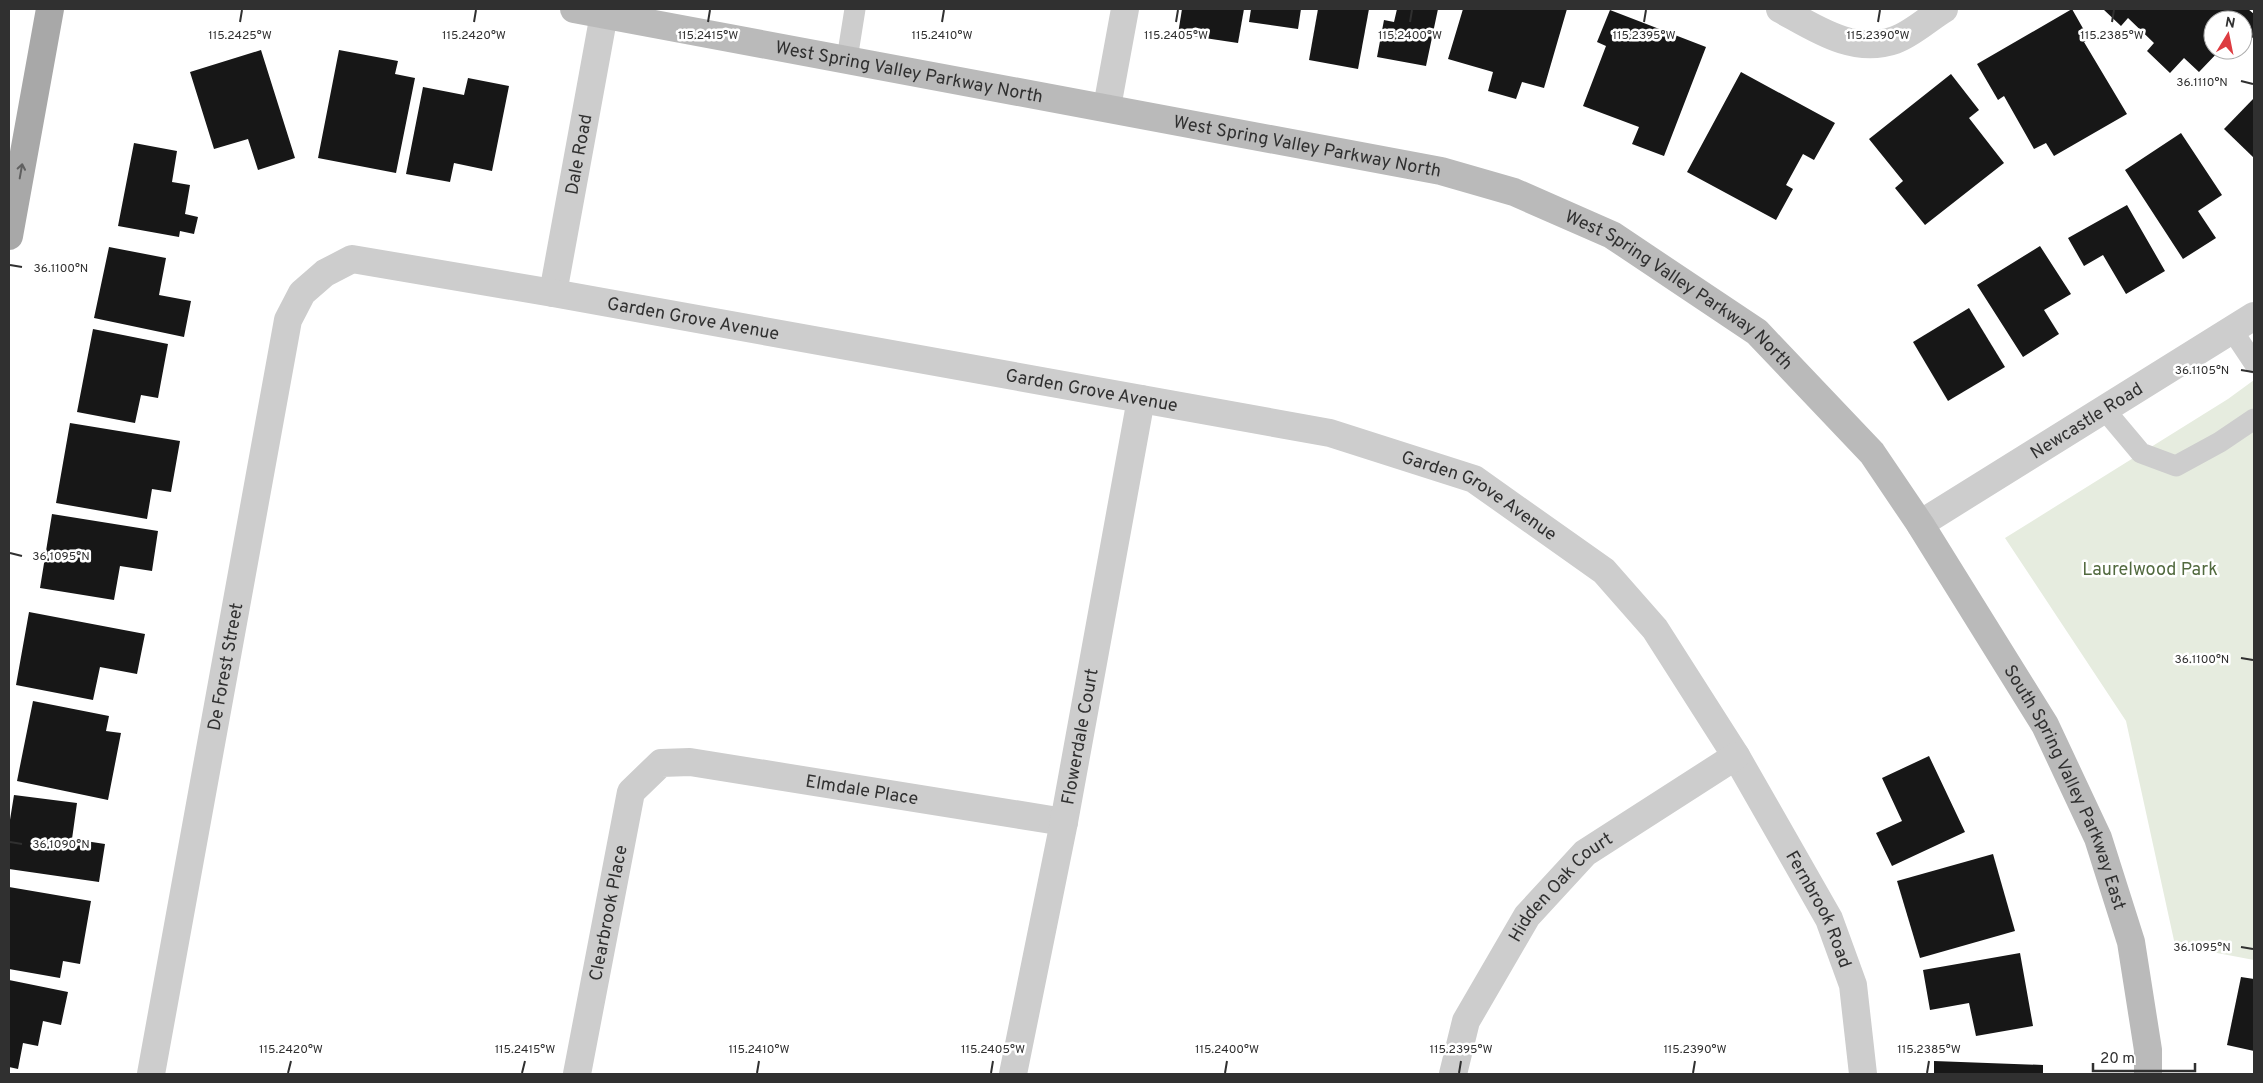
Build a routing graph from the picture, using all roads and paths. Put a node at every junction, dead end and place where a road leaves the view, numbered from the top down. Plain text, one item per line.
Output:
1 (50, 9) edge
2 (574, 9) edge
3 (855, 9) edge
4 (1125, 9) edge
5 (1780, 9) edge
6 (1944, 9) edge
7 (604, 14) junction
8 (847, 59) junction
9 (1108, 107) junction
10 (9, 236) edge
11 (326, 273) joint
12 (553, 293) junction
13 (2243, 323) edge
14 (2254, 363) edge
15 (1141, 399) junction
16 (2104, 409) junction
17 (2254, 419) edge
18 (1920, 524) junction
19 (1736, 756) junction
20 (661, 763) joint
21 (1064, 822) junction
22 (151, 1074) edge
23 (577, 1074) edge
24 (1013, 1074) edge
25 (1453, 1074) edge
26 (1863, 1074) edge
27 (2148, 1074) edge

10 -> 1 main road
2 - 7 street, West Spring Valley Parkway North
3 - 8 lane
4 - 9 street
5 - 6 street
7 - 8 street, West Spring Valley Parkway North
7 - 12 street, Dale Road
8 - 9 street, West Spring Valley Parkway North
9 - 18 street, West Spring Valley Parkway North
11 - 12 street, Garden Grove Avenue
11 - 22 street, De Forest Street
12 - 15 street, Garden Grove Avenue
13 - 14 lane
13 - 16 street, Newcastle Road
15 - 19 street, Garden Grove Avenue
15 - 21 street, Flowerdale Court
16 - 17 lane
16 - 18 street, Newcastle Road
18 - 27 street, South Spring Valley Parkway East
19 - 25 street, Hidden Oak Court
19 - 26 street, Fernbrook Road
20 - 21 street, Elmdale Place
20 - 23 street, Clearbrook Place
21 - 24 street, Flowerdale Court

